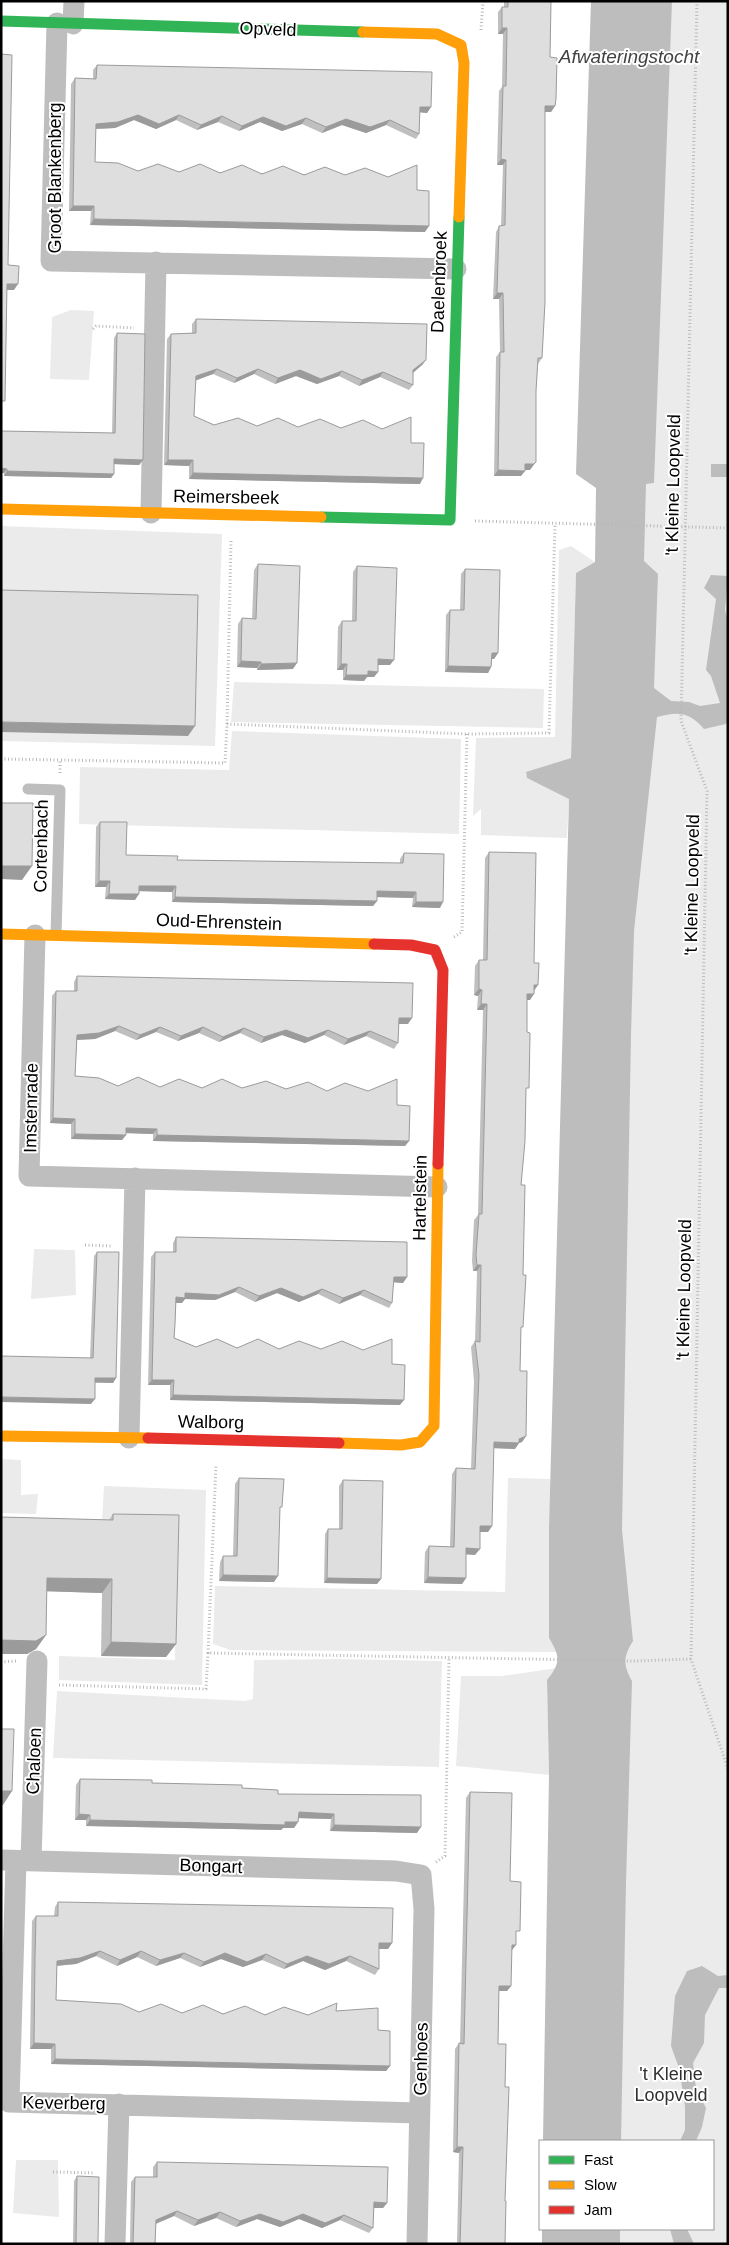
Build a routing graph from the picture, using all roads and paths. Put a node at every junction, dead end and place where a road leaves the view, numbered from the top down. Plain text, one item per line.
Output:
1 (74, 1) edge
2 (697, 1) edge
3 (1, 21) edge
4 (65, 24) junction
5 (461, 45) joint
6 (156, 262) junction
7 (456, 269) junction
8 (94, 329) dead end
9 (155, 329) junction
10 (1, 509) edge
11 (151, 513) junction
12 (231, 515) junction
13 (450, 520) junction
14 (555, 524) junction
15 (686, 527) junction
16 (728, 528) edge
17 (227, 724) junction
18 (467, 734) junction
19 (1, 760) edge
20 (60, 760) junction
21 (28, 789) dead end
22 (60, 790) junction
23 (1, 934) edge
24 (35, 935) junction
25 (56, 935) junction
26 (435, 950) junction
27 (135, 1178) junction
28 (437, 1187) junction
29 (1, 1436) edge
30 (129, 1438) junction
31 (217, 1439) junction
32 (420, 1442) joint
33 (208, 1653) junction
34 (450, 1657) junction
35 (691, 1659) junction
36 (37, 1661) edge
37 (36, 1684) junction
38 (728, 1769) edge
39 (16, 1861) edge
40 (421, 1874) junction
41 (119, 2104) junction
42 (419, 2113) junction
43 (54, 2172) dead end
44 (117, 2174) junction
45 (115, 2244) edge
46 (417, 2244) edge

1 - 4 street
2 - 15 path, 't Kleine Loopveld
3 - 4 street, Opveld
4 - 5 street, Opveld
4 - 6 street, Groot Blankenberg
5 - 7 street, Daelenbroek
6 - 7 street, Groot Blankenberg
6 - 9 street
7 - 13 street, Daelenbroek
8 - 9 path
9 - 11 street
10 - 11 street, Reimersbeek
11 - 12 street, Reimersbeek
12 - 13 street, Reimersbeek
12 - 17 path
13 - 14 path
14 - 15 path
14 - 18 path
15 - 16 path
15 - 35 path, 't Kleine Loopveld
17 - 18 path
17 - 20 path
18 - 26 path
19 - 20 path
20 - 22 path
21 - 22 lane, Cortenbach
22 - 25 lane, Cortenbach
23 - 24 street, Oud-Ehrenstein
24 - 25 street, Oud-Ehrenstein
24 - 27 street, Imstenrade
25 - 26 street, Oud-Ehrenstein
26 - 28 street, Hartelstein
27 - 28 street, Imstenrade
27 - 30 street
28 - 32 street, Hartelstein
29 - 30 street, Walborg
30 - 31 street, Walborg
31 - 32 street, Walborg
31 - 33 path
33 - 34 path
33 - 37 path
34 - 35 path
34 - 40 path
35 - 38 path, 't Kleine Loopveld
36 - 37 street, Chaloen
37 - 39 street, Chaloen
39 - 40 street, Bongart
39 - 41 street, Keverberg
40 - 42 street, Genhoes
41 - 42 street, Keverberg
41 - 44 street, Keverberg
42 - 46 street, Genhoes
43 - 44 path
44 - 45 street, Keverberg

